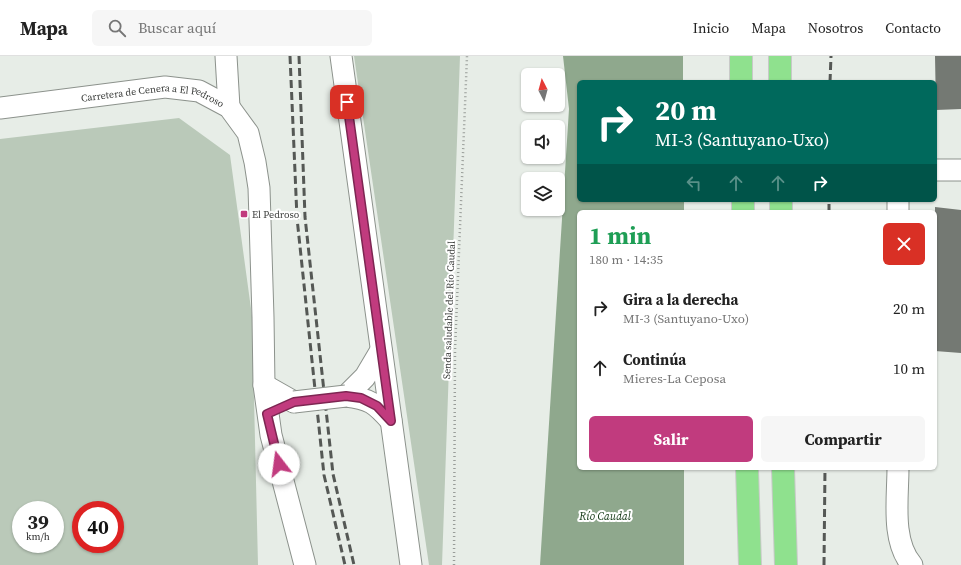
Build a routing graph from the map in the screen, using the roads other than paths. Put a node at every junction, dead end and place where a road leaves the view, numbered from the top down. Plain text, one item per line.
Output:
1 (226, 56) edge
2 (341, 56) edge
3 (741, 56) edge
4 (780, 56) edge
5 (741, 80) edge
6 (780, 80) edge
7 (229, 107) junction
8 (0, 108) edge
9 (937, 170) edge
10 (961, 170) edge
11 (381, 350) junction
12 (264, 385) junction
13 (346, 396) junction
14 (294, 402) junction
15 (267, 414) junction
16 (391, 421) junction
17 (747, 470) edge
18 (783, 470) edge
19 (898, 470) edge
20 (305, 565) edge
21 (411, 565) edge
22 (750, 565) edge
23 (786, 565) edge
24 (912, 565) edge

1 - 7 street
2 - 11 street
3 - 5 highway
4 - 6 highway
7 - 8 street, Carretera de Cenera a El Pedroso
7 - 12 street, Carretera de Cenera a El Pedroso
9 - 10 street
11 - 13 street
11 - 16 street
12 - 14 street
12 - 15 street, Carretera de Cenera a El Pedroso
13 - 14 street, bridge
13 - 16 street
14 - 15 street
15 - 20 street, Carretera de Cenera a El Pedroso
16 - 21 street
17 - 22 highway
18 - 23 highway
19 - 24 street

